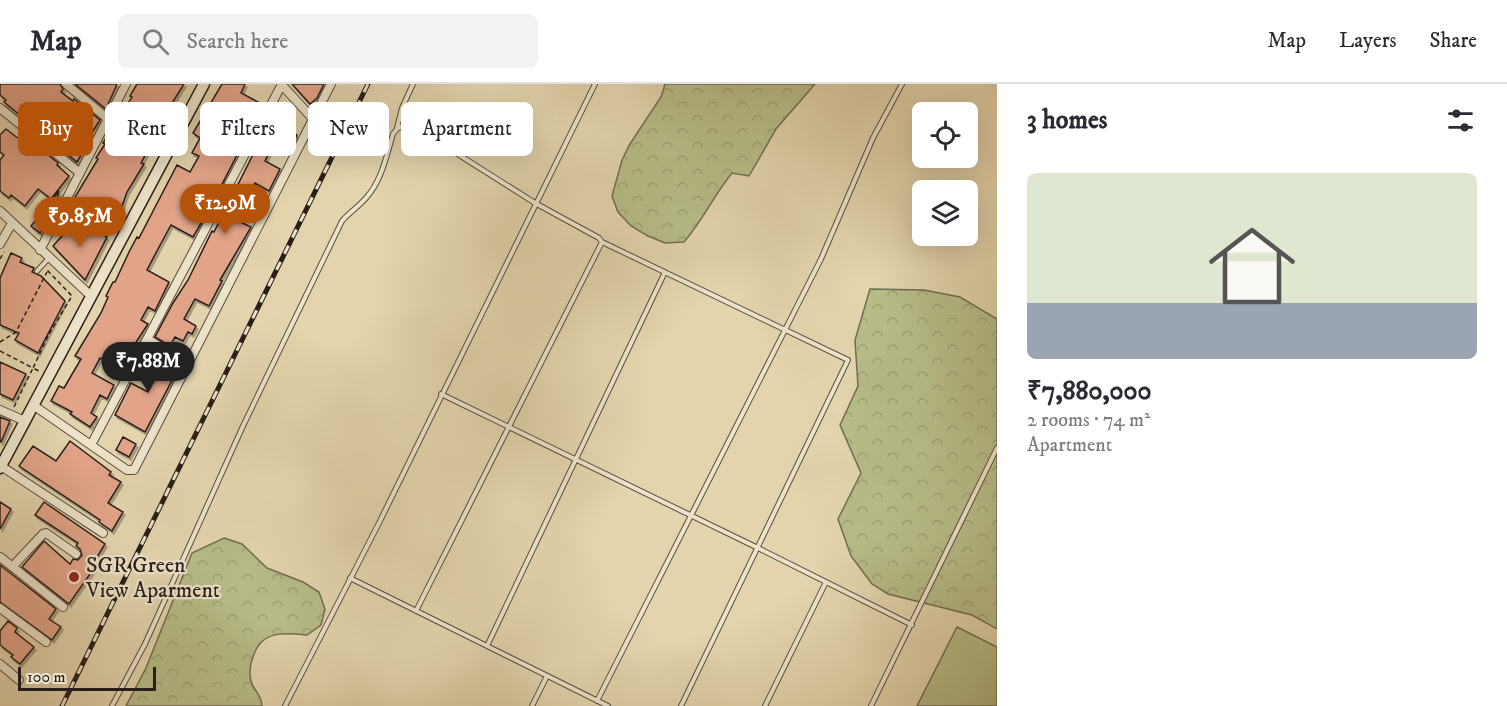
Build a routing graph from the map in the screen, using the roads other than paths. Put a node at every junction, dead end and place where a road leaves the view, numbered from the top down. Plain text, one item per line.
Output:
1 (66, 84) edge
2 (126, 84) edge
3 (204, 84) edge
4 (281, 84) edge
5 (332, 84) edge
6 (413, 84) edge
7 (595, 84) edge
8 (902, 84) edge
9 (117, 102) edge
10 (322, 102) edge
11 (0, 108) edge
12 (308, 114) edge
13 (105, 116) edge
14 (105, 125) edge
15 (308, 129) edge
16 (397, 129) junction
17 (80, 173) junction
18 (535, 203) junction
19 (0, 211) edge
20 (12, 223) junction
21 (602, 242) junction
22 (2, 248) edge
23 (40, 250) junction
24 (49, 258) junction
25 (38, 272) dead end
26 (665, 272) junction
27 (91, 296) junction
28 (784, 329) junction
29 (147, 339) junction
30 (188, 363) junction
31 (441, 394) junction
32 (33, 405) junction
33 (0, 410) edge
34 (25, 421) junction
35 (508, 427) junction
36 (91, 445) junction
37 (5, 448) edge
38 (997, 448) edge
39 (576, 462) junction
40 (0, 467) edge
41 (690, 515) junction
42 (103, 533) dead end
43 (758, 548) junction
44 (76, 554) dead end
45 (0, 557) edge
46 (14, 566) junction
47 (350, 578) junction
48 (826, 582) junction
49 (63, 607) dead end
50 (0, 608) edge
51 (416, 611) junction
52 (912, 625) junction
53 (46, 642) dead end
54 (487, 646) junction
55 (0, 664) edge
56 (547, 676) junction
57 (19, 680) dead end
58 (597, 700) junction
59 (112, 706) edge
60 (285, 706) edge
61 (532, 706) edge
62 (608, 706) edge
63 (681, 706) edge
64 (765, 706) edge
65 (871, 706) edge

1 - 13 street
2 - 9 street
3 - 27 main road
4 - 12 street
4 - 29 street
5 - 10 street
6 - 16 lane
7 - 18 lane
8 - 28 lane
11 - 17 street
14 - 17 street
15 - 30 street
16 - 18 lane
16 - 59 lane
17 - 23 street
18 - 21 lane
18 - 31 lane
19 - 20 street
20 - 22 street
20 - 23 street
21 - 26 lane
21 - 35 lane
23 - 24 street
24 - 25 lane
24 - 27 street
26 - 28 lane
26 - 39 lane
27 - 32 main road
28 - 41 lane
28 - 43 lane
29 - 30 street
29 - 36 street
30 - 36 street
31 - 35 lane
31 - 47 lane
32 - 34 main road
32 - 36 street
33 - 34 street
34 - 37 main road
35 - 39 lane
35 - 51 lane
37 - 40 main road
38 - 52 lane
39 - 41 lane
39 - 54 lane
40 - 42 street
41 - 43 lane
41 - 58 lane
43 - 48 lane
43 - 63 lane
44 - 46 street
45 - 46 street
46 - 49 street
47 - 51 lane
47 - 60 lane
48 - 52 lane
48 - 64 lane
50 - 53 street
51 - 54 lane
52 - 65 lane
54 - 56 lane
55 - 57 street
56 - 58 lane
56 - 61 lane
58 - 62 lane

